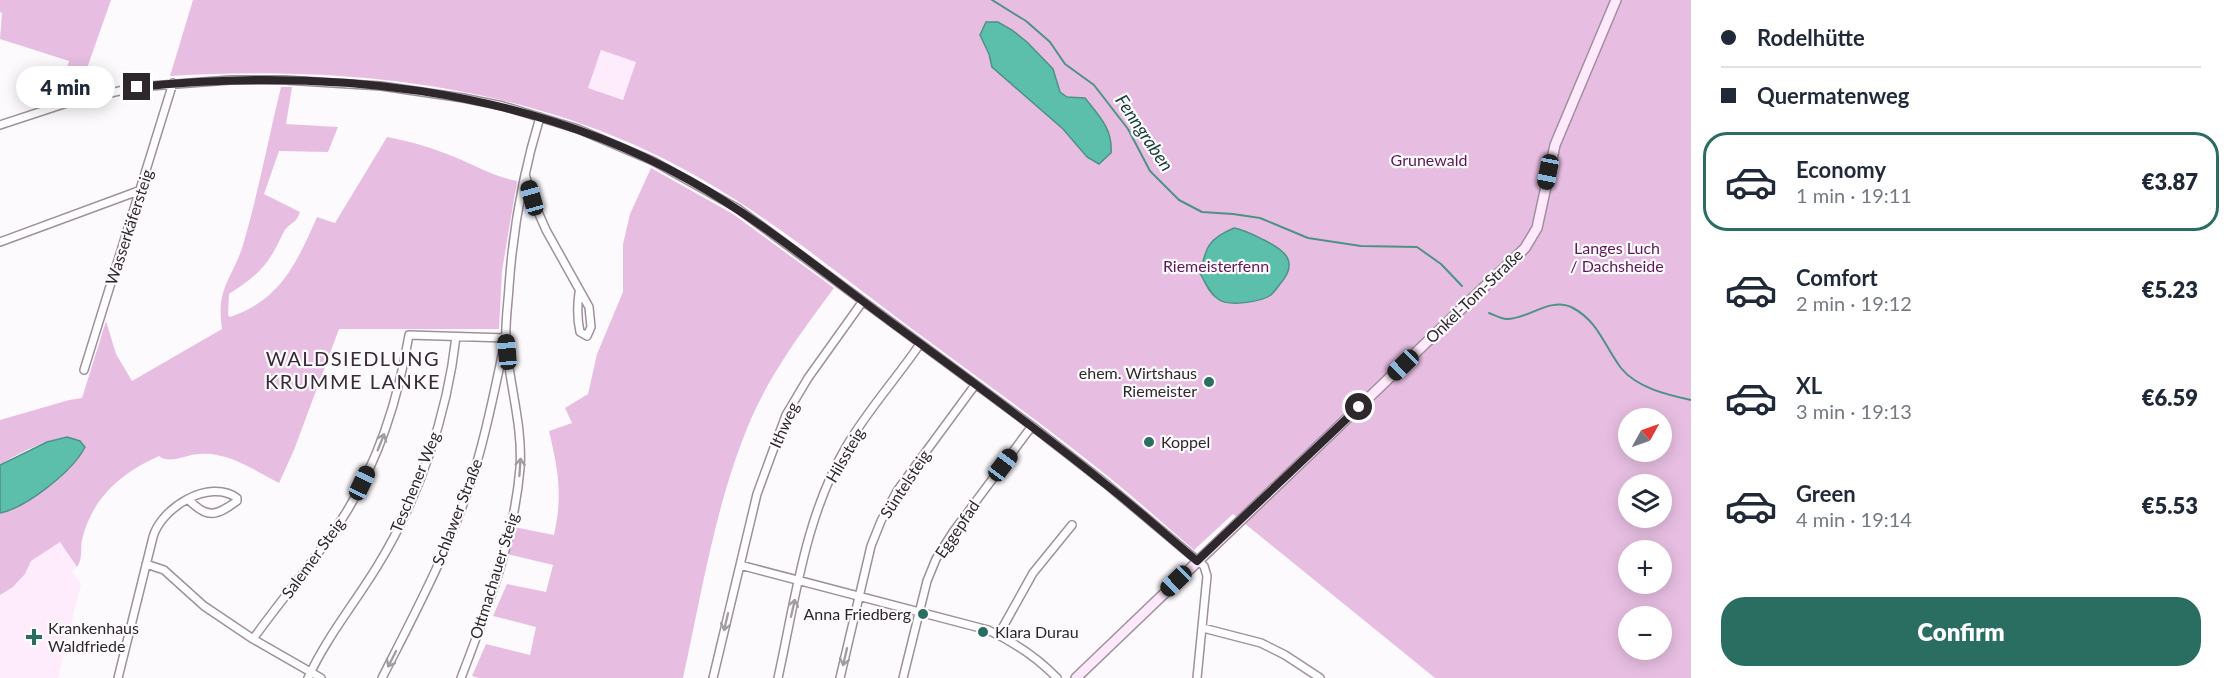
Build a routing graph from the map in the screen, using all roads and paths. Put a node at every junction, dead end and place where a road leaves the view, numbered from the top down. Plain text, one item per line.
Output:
1 (1616, 0) edge
2 (173, 83) junction
3 (540, 117) junction
4 (0, 125) edge
5 (524, 172) junction
6 (141, 190) junction
7 (0, 242) edge
8 (579, 293) junction
9 (863, 301) junction
10 (456, 337) junction
11 (506, 338) junction
12 (920, 344) junction
13 (84, 370) dead end
14 (975, 385) junction
15 (1032, 426) junction
16 (189, 500) junction
17 (1072, 525) dead end
18 (1197, 561) junction
19 (146, 564) junction
20 (740, 565) junction
21 (800, 580) junction
22 (859, 595) junction
23 (920, 611) junction
24 (1203, 628) junction
25 (999, 634) junction
26 (253, 639) junction
27 (309, 676) edge
28 (118, 678) edge
29 (321, 678) edge
30 (382, 678) edge
31 (461, 678) edge
32 (713, 678) edge
33 (778, 678) edge
34 (840, 678) edge
35 (903, 678) edge
36 (1057, 678) edge
37 (1076, 678) edge
38 (1197, 678) edge
39 (1320, 678) edge

1 - 18 main road, Onkel-Tom-Straße
2 - 3 street
2 - 4 street
2 - 6 street, Wasserkäfersteig
3 - 5 street, Ottmachauer Steig
3 - 9 street
5 - 8 street
5 - 11 street, Ottmachauer Steig
6 - 7 street
6 - 13 street, Wasserkäfersteig
8 - 8 street
9 - 12 street
9 - 20 street, Ithweg
10 - 11 street
26 -> 10 street, Salemer Steig
10 - 27 street, Teschener Weg
11 -> 30 street, Schlawer Straße
31 -> 11 street, Ottmachauer Steig
12 - 14 street
12 - 21 street, Hilssteig
14 - 15 street
14 - 22 street, Süntelsteig
15 - 18 street
15 - 23 street, Eggepfad
16 - 16 street
16 - 19 street
17 - 25 street
18 - 24 street
18 - 37 main road, Onkel-Tom-Straße
19 - 26 street
19 - 28 street
20 - 21 street
20 -> 32 street, Ithweg
21 - 22 street
33 -> 21 street, Hilssteig
22 - 23 street
22 -> 34 street, Süntelsteig
23 - 25 street
23 - 35 street, Eggepfad
24 - 38 street
24 - 39 street
25 - 36 street
26 - 27 street
27 - 29 street

